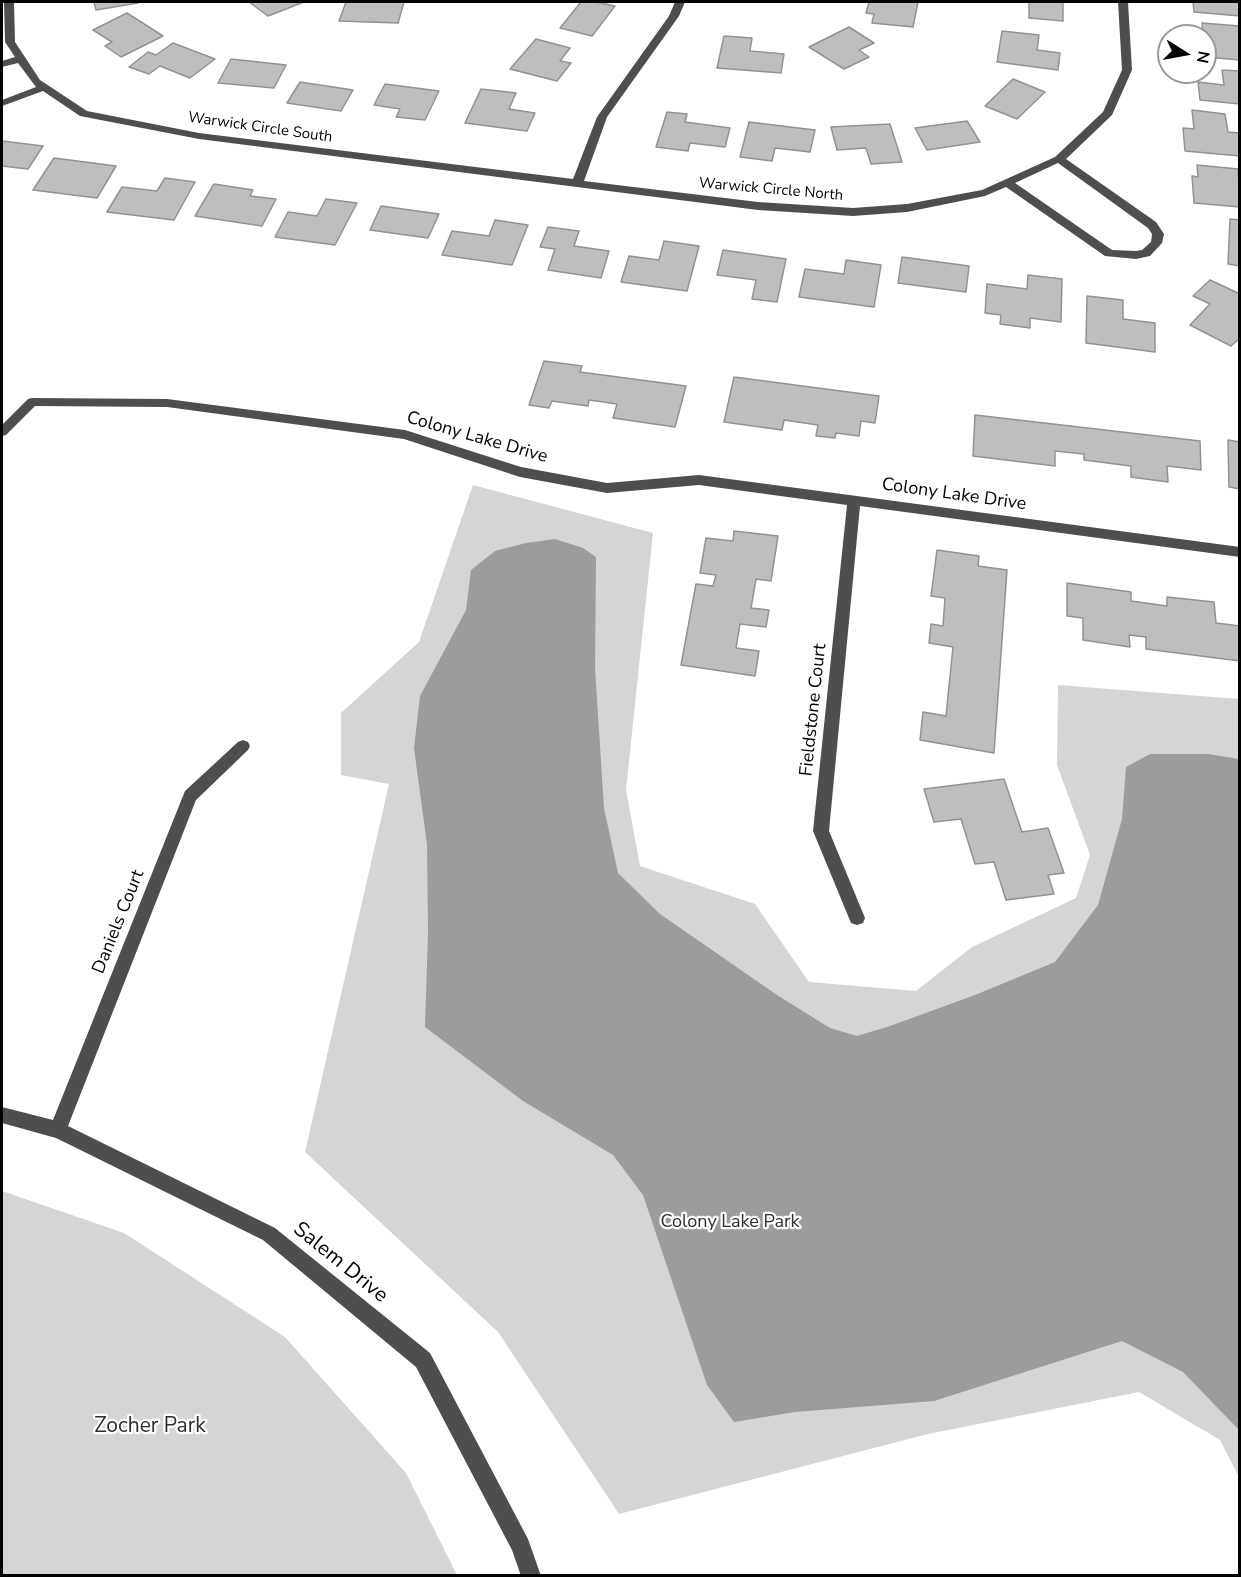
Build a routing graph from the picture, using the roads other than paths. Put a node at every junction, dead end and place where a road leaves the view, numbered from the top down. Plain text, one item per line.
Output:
1 (9, 2) edge
2 (680, 2) edge
3 (1123, 2) edge
4 (21, 59) junction
5 (2, 64) edge
6 (44, 87) junction
7 (2, 102) edge
8 (1059, 159) junction
9 (577, 184) junction
10 (1009, 184) junction
11 (2, 432) edge
12 (854, 499) junction
13 (1239, 552) edge
14 (243, 746) dead end
15 (857, 918) dead end
16 (2, 1115) edge
17 (57, 1130) junction
18 (531, 1575) edge

1 - 4 street, Warwick Circle South
2 - 9 street
3 - 8 street, Warwick Circle North
4 - 5 street
4 - 6 street, Warwick Circle South
6 - 7 street
6 - 9 street, Warwick Circle South
8 - 10 street, Warwick Circle North
8 - 10 street
9 - 10 street, Warwick Circle North
11 - 12 street, Colony Lake Drive
12 - 13 street, Colony Lake Drive
12 - 15 street, Fieldstone Court
14 - 17 street, Daniels Court
16 - 17 street, Salem Drive
17 - 18 street, Salem Drive

